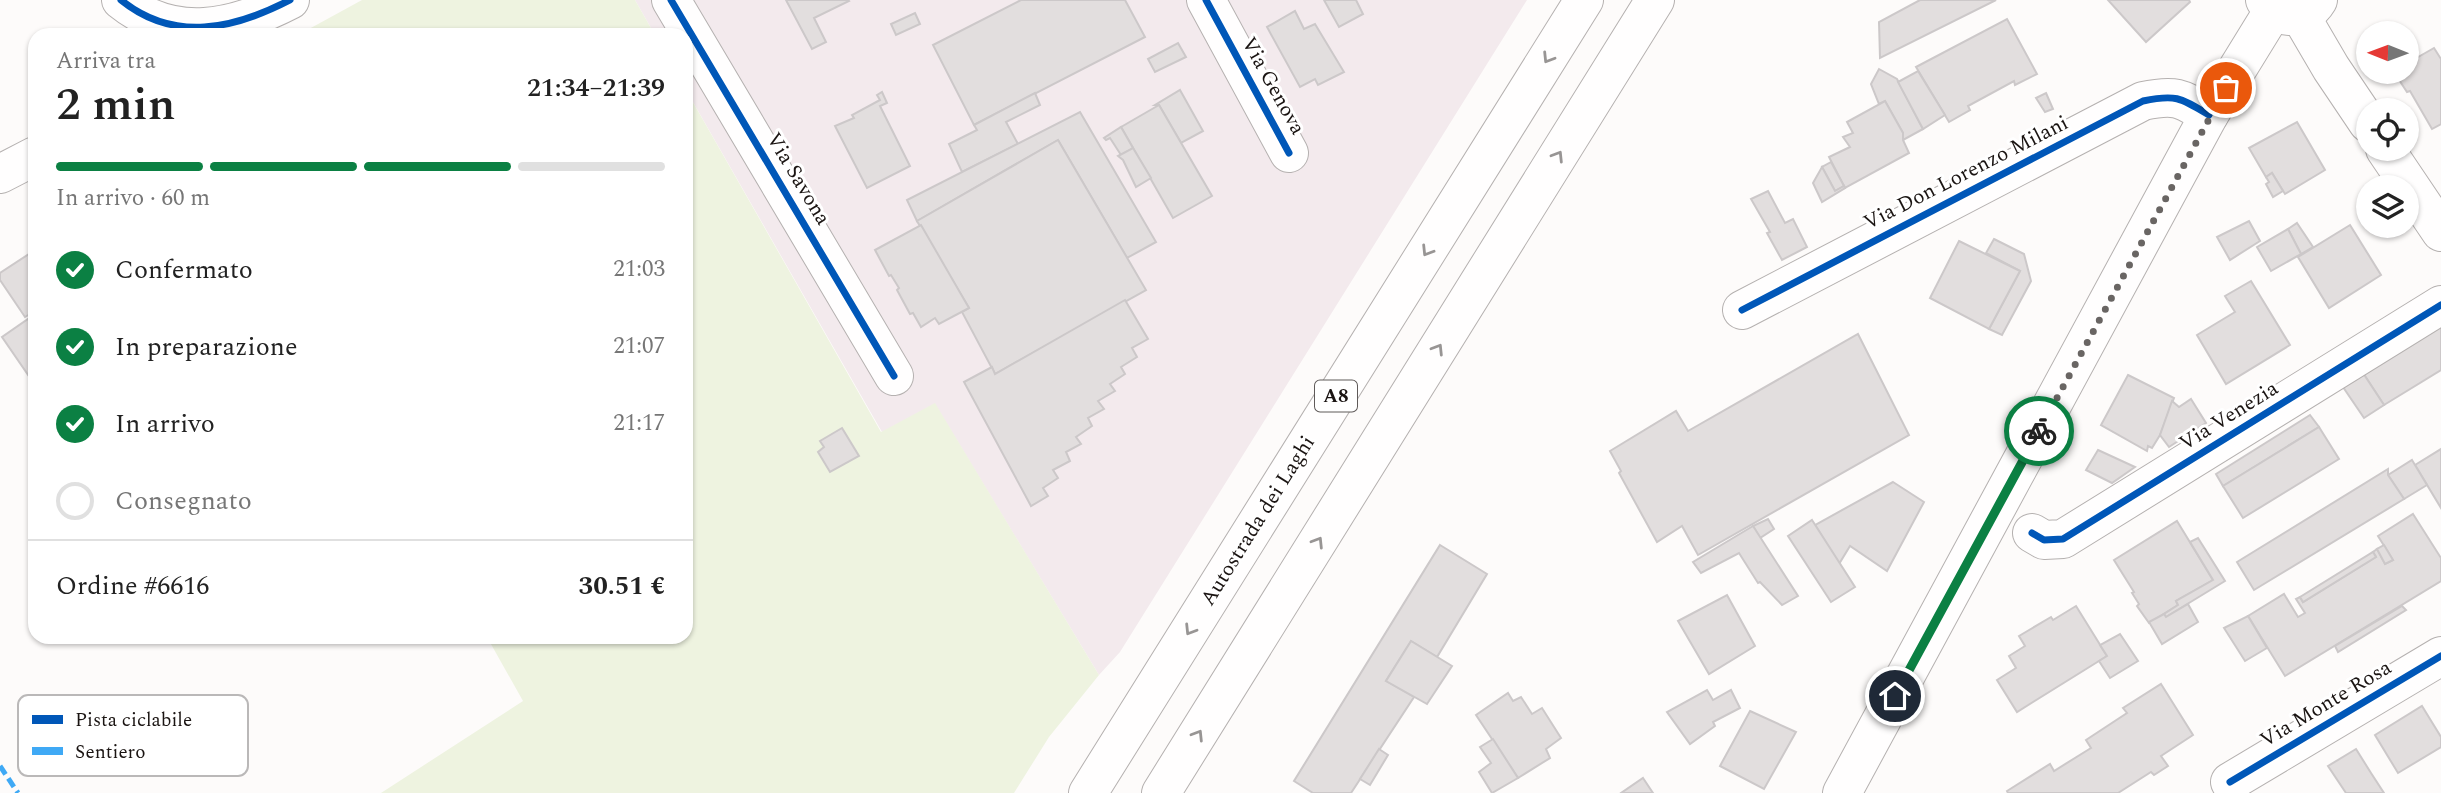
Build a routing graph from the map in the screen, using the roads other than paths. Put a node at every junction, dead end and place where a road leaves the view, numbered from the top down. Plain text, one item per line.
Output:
1 (121, 0) edge
2 (290, 0) edge
3 (671, 0) edge
4 (1206, 0) edge
5 (1584, 0) edge
6 (1655, 0) edge
7 (2289, 6) edge
8 (168, 28) edge
9 (199, 28) edge
10 (688, 28) edge
11 (693, 37) edge
12 (2356, 105) edge
13 (2209, 115) junction
14 (1289, 153) dead end
15 (28, 160) edge
16 (2394, 161) edge
17 (0, 174) edge
18 (2438, 219) edge
19 (2441, 305) edge
20 (1742, 310) dead end
21 (894, 376) dead end
22 (2032, 533) dead end
23 (2441, 656) edge
24 (2230, 782) dead end
25 (1088, 793) edge
26 (1161, 793) edge
27 (1843, 793) edge

1 - 8 main road
2 - 9 main road
3 - 10 main road, Via Savona
4 - 14 main road, Via Genova
5 -> 25 main road, Autostrada dei Laghi / A8
26 -> 6 main road
7 - 12 main road
7 - 13 main road
11 - 21 main road, Via Savona
13 - 20 main road, Via Don Lorenzo Milani
13 - 27 main road
15 - 17 main road
16 - 18 main road
19 - 22 main road, Via Venezia
23 - 24 main road, Via Monte Rosa

